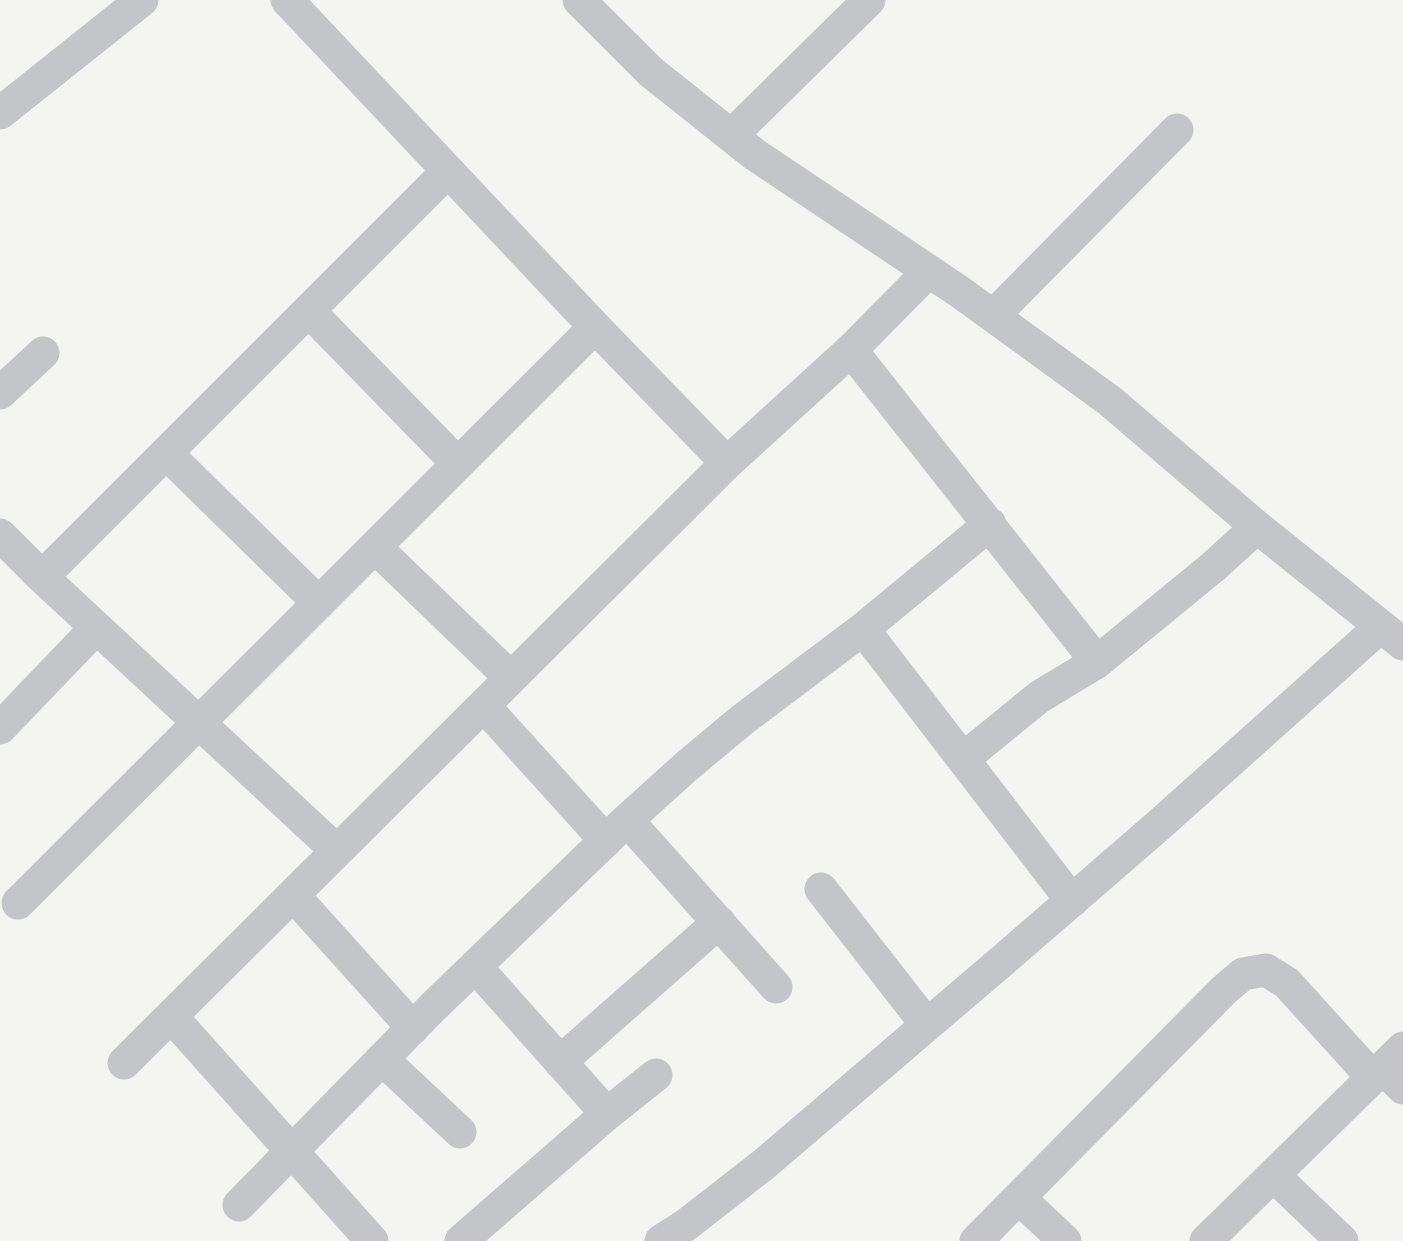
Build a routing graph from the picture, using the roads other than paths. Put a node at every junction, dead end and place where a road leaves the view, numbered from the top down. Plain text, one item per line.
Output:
1 (142, 0) edge
2 (287, 0) edge
3 (579, 0) edge
4 (870, 0) edge
5 (0, 113) edge
6 (1177, 130) dead end
7 (731, 136) junction
8 (448, 171) junction
9 (929, 271) junction
10 (309, 311) junction
11 (993, 316) junction
12 (595, 327) junction
13 (851, 350) junction
14 (43, 353) dead end
15 (0, 393) edge
16 (166, 453) junction
17 (727, 463) junction
18 (458, 464) junction
19 (990, 524) junction
20 (1257, 527) junction
21 (0, 535) edge
22 (375, 547) junction
23 (42, 577) junction
24 (319, 603) junction
25 (96, 628) junction
26 (863, 629) junction
27 (1392, 635) edge
28 (1097, 662) junction
29 (512, 678) junction
30 (484, 706) junction
31 (199, 723) junction
32 (0, 728) edge
33 (963, 759) junction
34 (617, 830) junction
35 (337, 851) junction
36 (821, 889) dead end
37 (292, 895) junction
38 (1072, 901) junction
39 (18, 903) dead end
40 (719, 922) junction
41 (475, 966) junction
42 (776, 987) dead end
43 (171, 1016) junction
44 (927, 1025) junction
45 (413, 1028) junction
46 (382, 1059) junction
47 (560, 1062) junction
48 (124, 1063) dead end
49 (1391, 1071) edge
50 (656, 1075) dead end
51 (607, 1114) junction
52 (460, 1132) dead end
53 (292, 1151) junction
54 (1274, 1176) junction
55 (1018, 1198) junction
56 (239, 1205) dead end
57 (372, 1241) edge
58 (461, 1241) edge
59 (661, 1241) edge
60 (976, 1241) edge
61 (1065, 1241) edge
62 (1206, 1241) edge
63 (1342, 1241) edge

1 - 5 street
2 - 8 street
3 - 7 street
4 - 7 street
6 - 11 street
7 - 9 street
8 - 10 street
8 - 12 street
9 - 11 street
9 - 13 street
10 - 16 street
10 - 18 street
11 - 20 street
12 - 17 street
12 - 18 street
13 - 17 street
13 - 19 street
14 - 15 street
16 - 23 street
16 - 24 street
17 - 29 street
18 - 22 street
19 - 26 street
19 - 28 street
20 - 27 street
20 - 28 street
21 - 23 street
22 - 24 street
22 - 29 street
23 - 25 street
24 - 31 street
25 - 31 street
25 - 32 street
26 - 33 street
26 - 34 street
27 - 38 street
28 - 33 street
29 - 30 street
30 - 34 street
30 - 35 street
31 - 35 street
31 - 39 street
33 - 38 street
34 - 40 street
34 - 41 street
35 - 37 street
36 - 44 street
37 - 43 street
37 - 45 street
38 - 44 street
40 - 42 street
40 - 47 street
41 - 45 street
41 - 47 street
43 - 48 street
43 - 53 street
44 - 59 street
45 - 46 street
46 - 52 street
46 - 53 street
47 - 51 street
49 - 54 street
49 - 55 street
50 - 51 street
51 - 58 street
53 - 56 street
53 - 57 street
54 - 62 street
54 - 63 street
55 - 60 street
55 - 61 street

